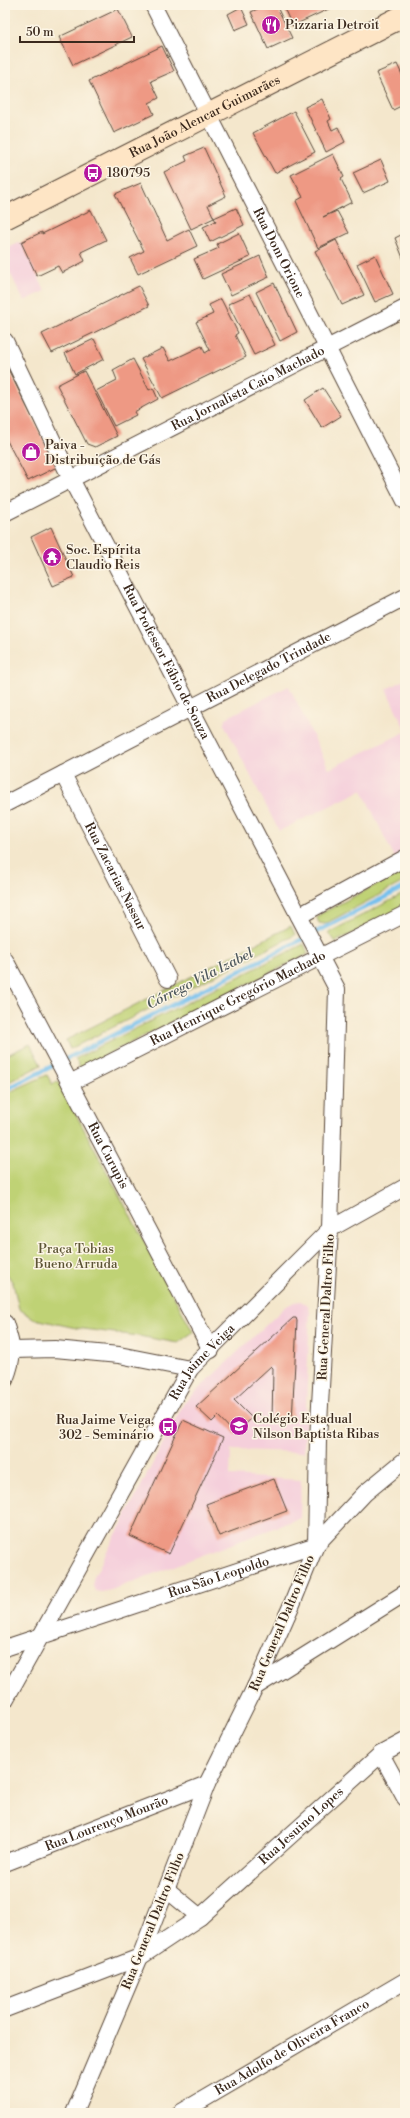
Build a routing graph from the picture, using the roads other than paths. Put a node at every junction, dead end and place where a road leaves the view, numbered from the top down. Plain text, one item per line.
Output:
1 (153, 5) edge
2 (405, 15) edge
3 (209, 114) junction
4 (5, 218) edge
5 (405, 308) edge
6 (5, 341) edge
7 (327, 348) junction
8 (71, 479) junction
9 (405, 501) edge
10 (5, 513) edge
11 (405, 597) edge
12 (191, 709) junction
13 (63, 774) junction
14 (5, 804) edge
15 (405, 858) edge
16 (405, 914) edge
17 (302, 923) junction
18 (317, 952) junction
19 (5, 960) edge
20 (168, 979) dead end
21 (68, 1079) junction
22 (405, 1187) edge
23 (330, 1228) junction
24 (5, 1323) edge
25 (13, 1350) junction
26 (211, 1350) junction
27 (190, 1369) junction
28 (5, 1380) edge
29 (405, 1460) edge
30 (316, 1544) junction
31 (405, 1592) edge
32 (41, 1636) junction
33 (5, 1648) edge
34 (255, 1687) junction
35 (5, 1700) edge
36 (405, 1741) edge
37 (381, 1754) junction
38 (207, 1784) junction
39 (405, 1798) edge
40 (5, 1863) edge
41 (166, 1889) junction
42 (200, 1917) junction
43 (140, 1956) junction
44 (405, 1981) edge
45 (5, 2009) edge
46 (74, 2113) edge
47 (180, 2113) edge

1 - 3 street, Rua Dom Orione
2 - 3 main road, Rua João Alencar Guimarães
3 - 4 main road, Rua João Alencar Guimarães
3 - 7 street, Rua Dom Orione
5 - 7 street, Rua Jornalista Caio Machado
6 - 8 street, Rua Professor Fábio de Souza
7 - 8 street, Rua Jornalista Caio Machado
7 - 9 street, Rua Dom Orione
8 - 10 street, Rua Jornalista Caio Machado
8 - 12 street, Rua Professor Fábio de Souza
11 - 12 street, Rua Delegado Trindade
12 - 13 street, Rua Delegado Trindade
12 - 17 street, Rua Professor Fábio de Souza
13 - 14 street, Rua Delegado Trindade
13 - 20 street, Rua Zacarias Nassur
15 - 17 street
16 - 18 street, Rua Henrique Gregório Machado
17 - 18 street, Rua General Daltro Filho
18 - 21 street, Rua Henrique Gregório Machado
18 - 23 street, Rua General Daltro Filho
19 - 21 street, Rua Curupis
21 - 26 street, Rua Curupis
22 - 23 street, Rua Jaime Veiga
23 - 26 street, Rua Jaime Veiga
23 - 30 street, Rua General Daltro Filho
24 - 25 street
25 - 27 street
25 - 28 street
26 - 27 street, Rua Jaime Veiga
27 - 32 street, Rua Jaime Veiga
29 - 30 street, Rua São Leopoldo
30 - 32 street, Rua São Leopoldo
30 - 34 street, Rua General Daltro Filho
31 - 34 street
32 - 33 street, Rua São Leopoldo
32 - 35 street, Rua Jaime Veiga
34 - 38 street, Rua General Daltro Filho
36 - 37 street, Rua Jesuino Lopes
37 - 39 street
37 - 42 street, Rua Jesuino Lopes
38 - 40 street, Rua Lourenço Mourão
38 - 41 street, Rua General Daltro Filho
41 - 42 street
41 - 43 street, Rua General Daltro Filho
42 - 43 street, Rua Jesuino Lopes
43 - 45 street, Rua Jesuino Lopes
43 - 46 street, Rua General Daltro Filho
44 - 47 street, Rua Adolfo de Oliveira Franco

